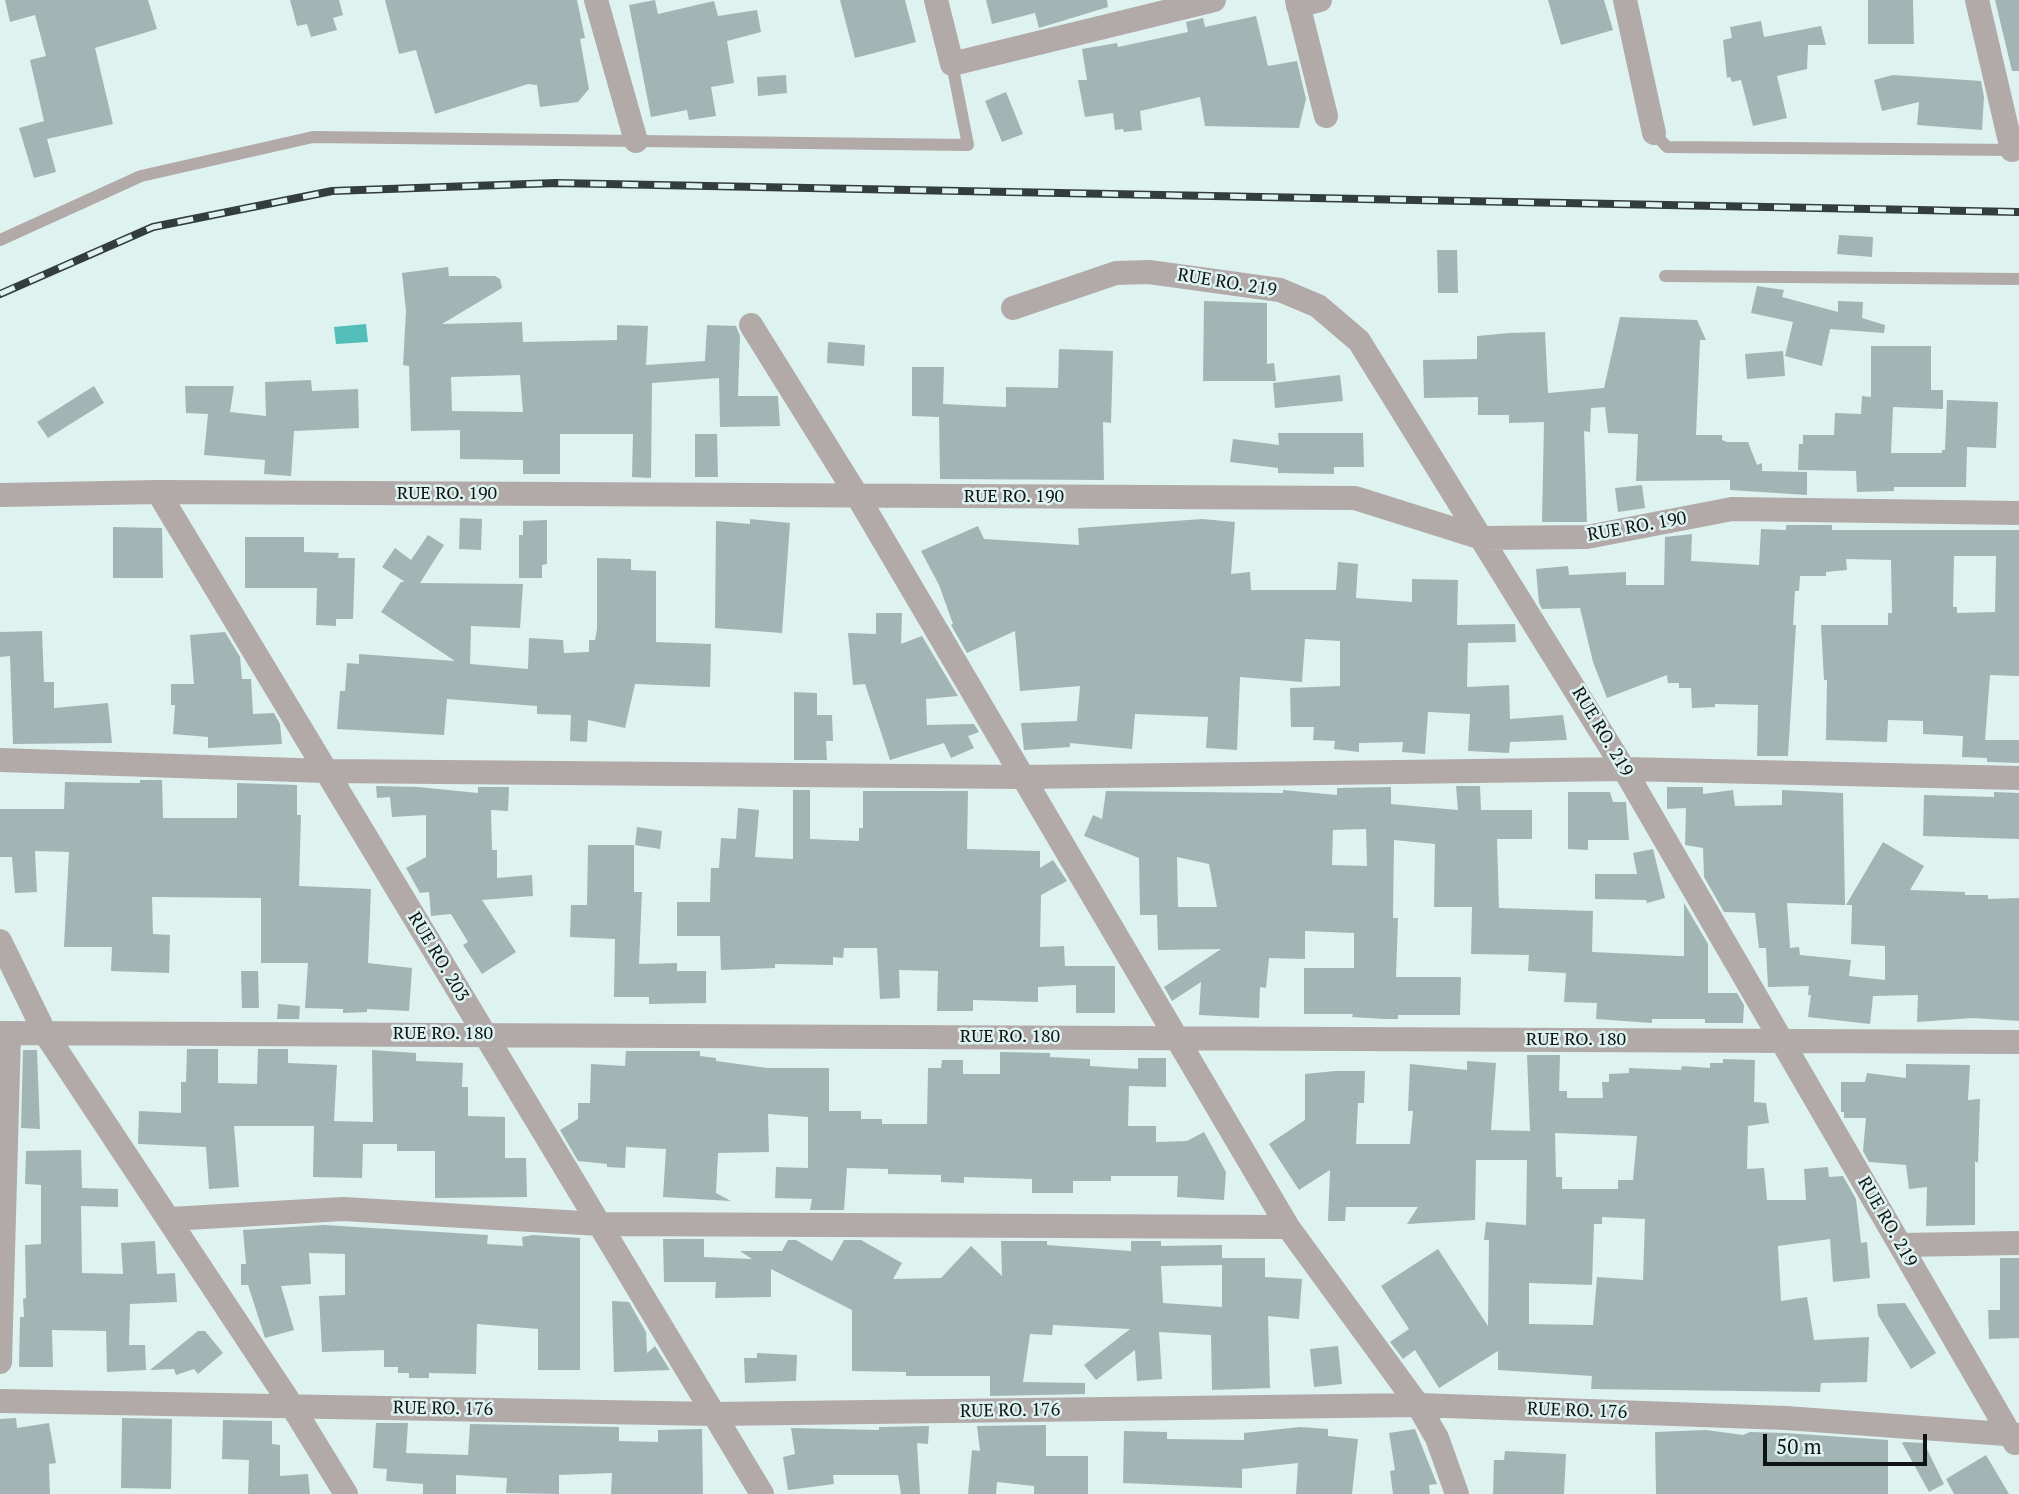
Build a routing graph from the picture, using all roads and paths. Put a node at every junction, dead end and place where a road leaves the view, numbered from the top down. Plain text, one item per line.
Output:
1 (596, 0) edge
2 (936, 0) edge
3 (1214, 0) edge
4 (1625, 0) edge
5 (1977, 0) edge
6 (1305, 2) edge
7 (952, 64) junction
8 (1326, 116) dead end
9 (1654, 132) joint
10 (636, 141) junction
11 (2015, 150) edge
12 (0, 240) edge
13 (1665, 276) dead end
14 (2019, 279) edge
15 (1013, 308) dead end
16 (751, 325) dead end
17 (158, 492) junction
18 (0, 495) edge
19 (858, 497) junction
20 (2019, 513) edge
21 (1482, 538) junction
22 (0, 760) edge
23 (1624, 769) junction
24 (326, 771) junction
25 (1023, 777) junction
26 (2019, 778) edge
27 (0, 940) edge
28 (5, 1033) edge
29 (45, 1033) junction
30 (485, 1034) junction
31 (1177, 1038) junction
32 (1780, 1041) junction
33 (2019, 1042) edge
34 (170, 1219) junction
35 (600, 1224) junction
36 (1288, 1227) junction
37 (2019, 1243) edge
38 (1901, 1245) junction
39 (0, 1362) edge
40 (0, 1401) edge
41 (1418, 1405) junction
42 (292, 1406) junction
43 (714, 1415) junction
44 (2016, 1440) edge
45 (346, 1494) edge
46 (762, 1494) edge
47 (1457, 1494) edge

1 - 10 street
2 - 7 street
3 - 7 street
4 - 9 street
5 - 11 street
6 - 8 street
7 - 10 lane
9 - 11 lane
10 - 12 lane
13 - 14 lane
15 - 21 street, RUE RO. 219
16 - 19 street
17 - 18 street, RUE RO. 190
17 - 19 street, RUE RO. 190
17 - 24 street, RUE RO. 203
19 - 21 street, RUE RO. 190
19 - 25 street
20 - 21 street, RUE RO. 190
21 - 23 street, RUE RO. 219
22 - 24 street
23 - 25 street
23 - 26 street
23 - 32 street, RUE RO. 219
24 - 25 street
24 - 30 street, RUE RO. 203
25 - 31 street
27 - 29 street
28 - 29 street, RUE RO. 180
28 - 39 street
29 - 30 street, RUE RO. 180
29 - 34 street
30 - 31 street, RUE RO. 180
30 - 35 street, RUE RO. 203
31 - 32 street, RUE RO. 180
31 - 36 street
32 - 33 street, RUE RO. 180
32 - 38 street, RUE RO. 219
34 - 35 street
34 - 42 street
35 - 36 street
35 - 43 street, RUE RO. 203
36 - 41 street
37 - 38 street
38 - 44 street, RUE RO. 219
40 - 42 street, RUE RO. 176
41 - 43 street, RUE RO. 176
41 - 44 street, RUE RO. 176
41 - 47 street
42 - 43 street, RUE RO. 176
42 - 45 street
43 - 46 street, RUE RO. 203

